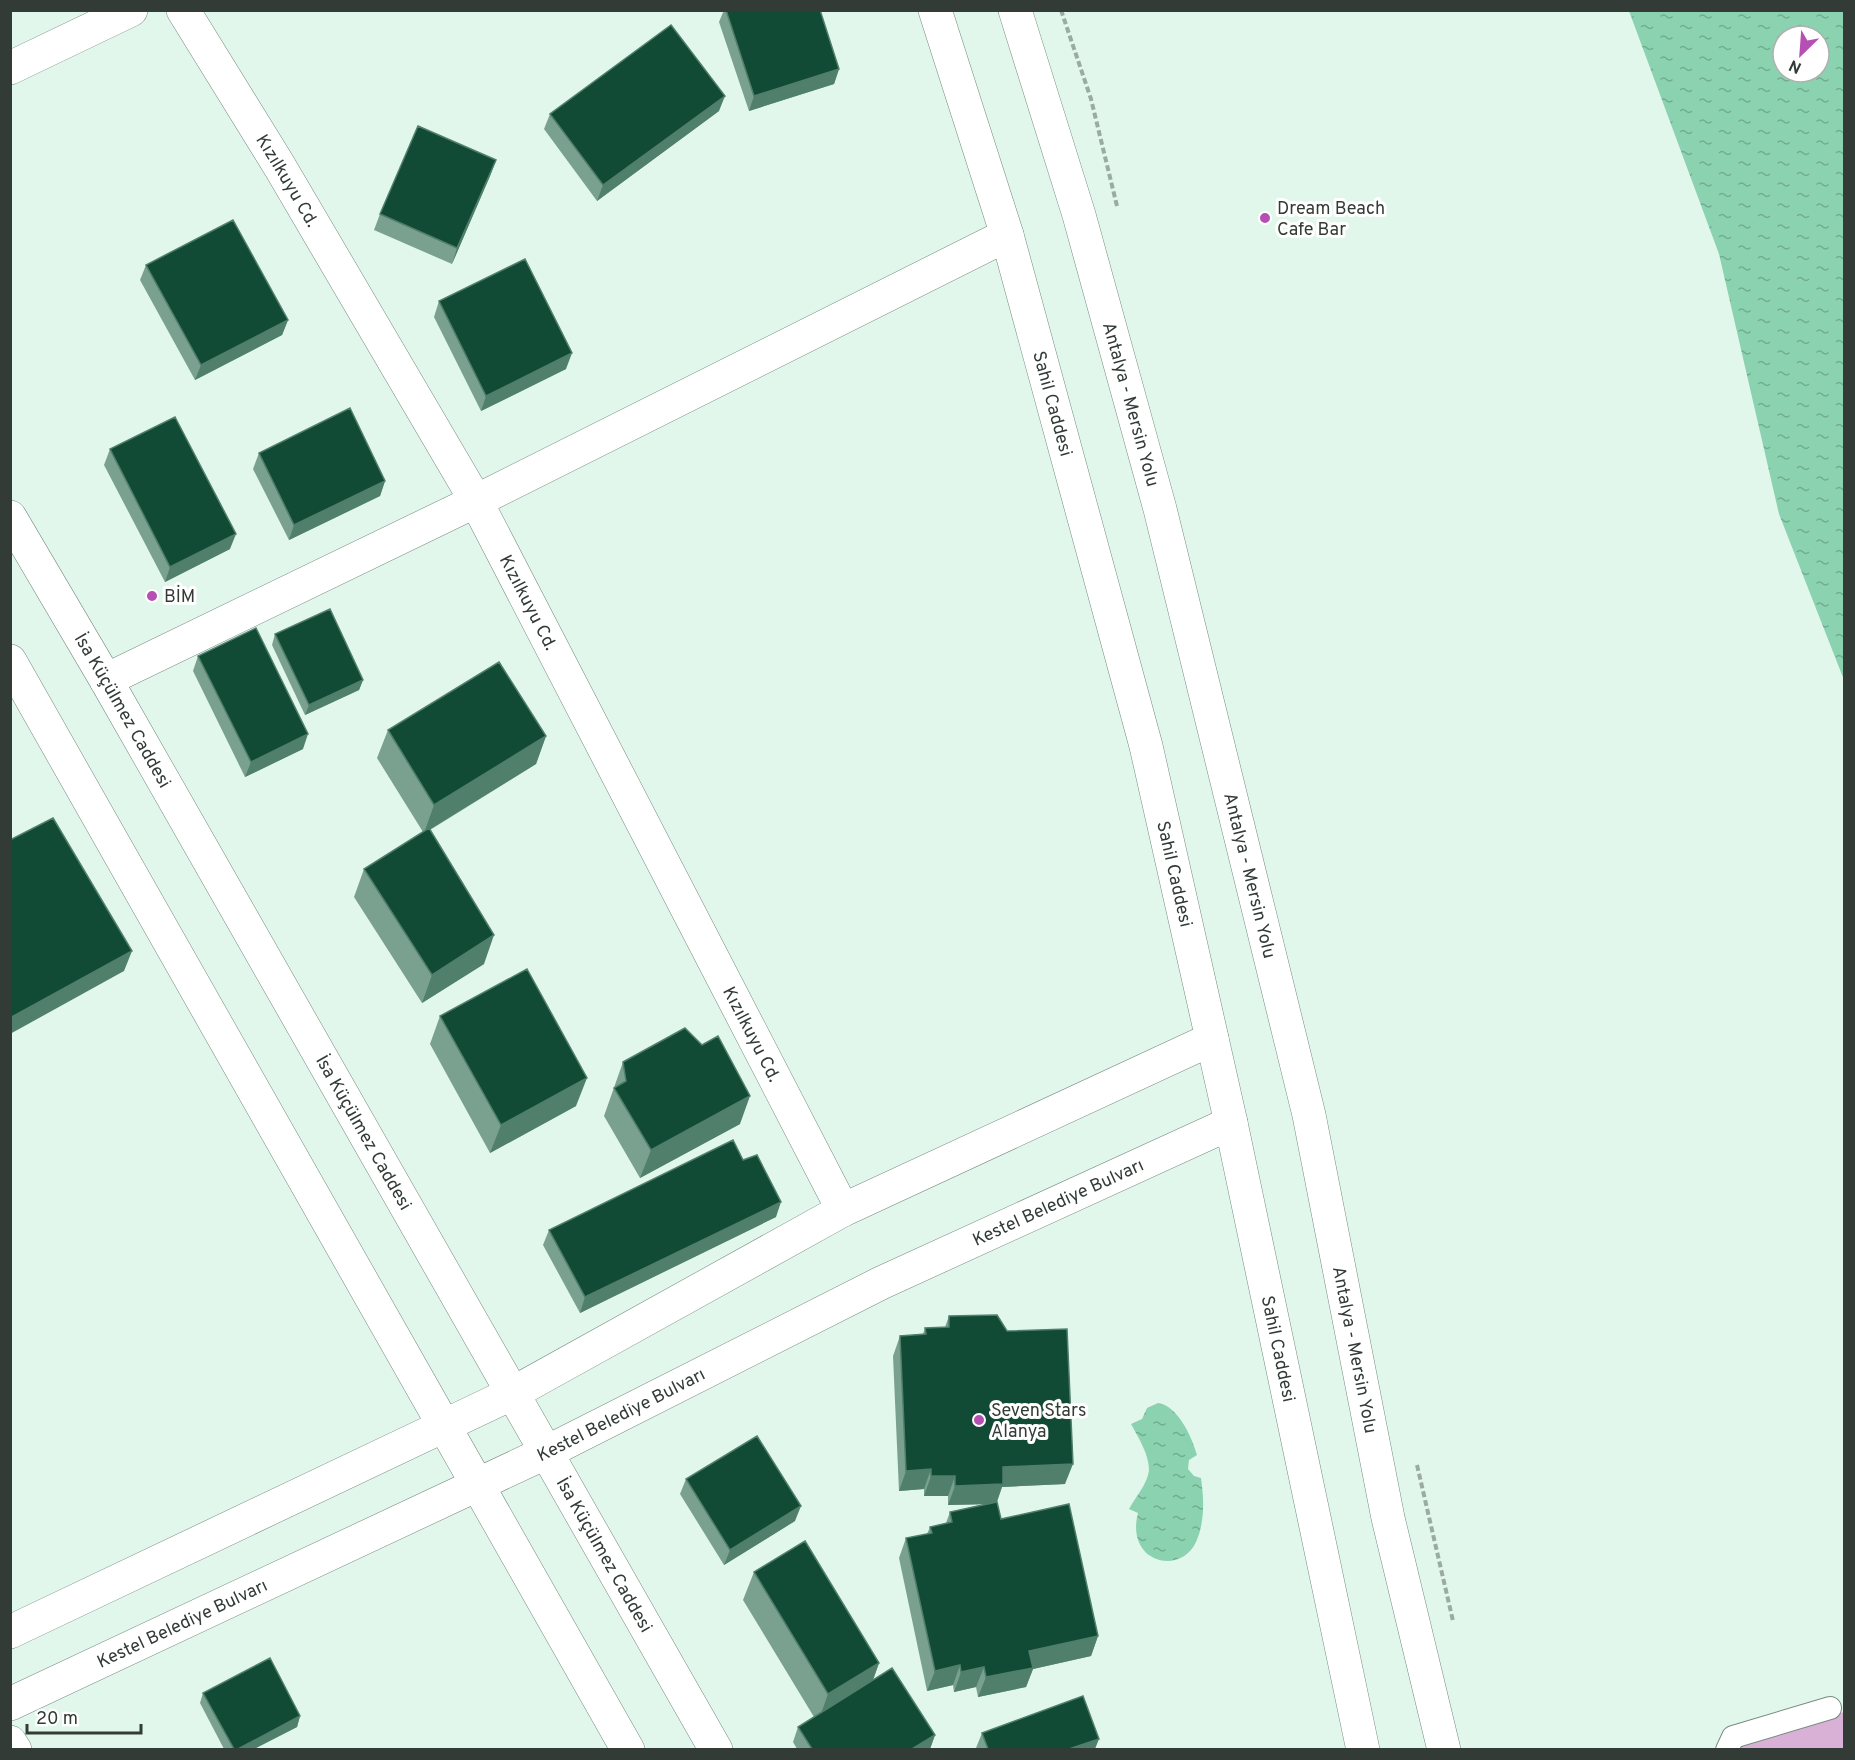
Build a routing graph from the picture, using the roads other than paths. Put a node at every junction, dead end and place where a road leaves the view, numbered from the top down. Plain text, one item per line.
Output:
1 (131, 10) edge
2 (183, 10) edge
3 (936, 10) edge
4 (1015, 10) edge
5 (10, 68) edge
6 (1007, 235) junction
7 (477, 501) junction
8 (10, 517) edge
9 (10, 661) edge
10 (106, 680) junction
11 (1212, 1039) junction
12 (1231, 1123) junction
13 (843, 1210) junction
14 (513, 1393) junction
15 (445, 1426) junction
16 (547, 1452) junction
17 (478, 1484) junction
18 (10, 1632) edge
19 (10, 1704) edge
20 (1830, 1708) dead end
21 (10, 1742) edge
22 (15, 1749) edge
23 (628, 1749) edge
24 (716, 1749) edge
25 (1363, 1749) edge
26 (1444, 1749) edge
27 (1727, 1749) edge

1 - 5 main road
2 - 7 main road, Kızılkuyu Cd.
3 - 6 main road, Sahil Caddesi
4 - 26 main road, Antalya - Mersin Yolu
6 - 7 main road
6 - 11 main road, Sahil Caddesi
7 - 10 main road
7 - 13 main road, Kızılkuyu Cd.
8 - 10 main road, İsa Küçülmez Caddesi
9 - 15 main road
10 - 14 main road, İsa Küçülmez Caddesi
11 - 12 main road, Sahil Caddesi
11 - 13 main road
12 - 16 main road, Kestel Belediye Bulvarı
12 - 25 main road, Sahil Caddesi
13 - 14 main road
14 - 15 main road
14 - 16 main road, İsa Küçülmez Caddesi
15 - 17 main road
15 - 18 main road
16 - 17 main road, Kestel Belediye Bulvarı
16 - 24 main road, İsa Küçülmez Caddesi
17 - 19 main road, Kestel Belediye Bulvarı
17 - 23 main road
20 - 27 lane
21 - 22 main road

